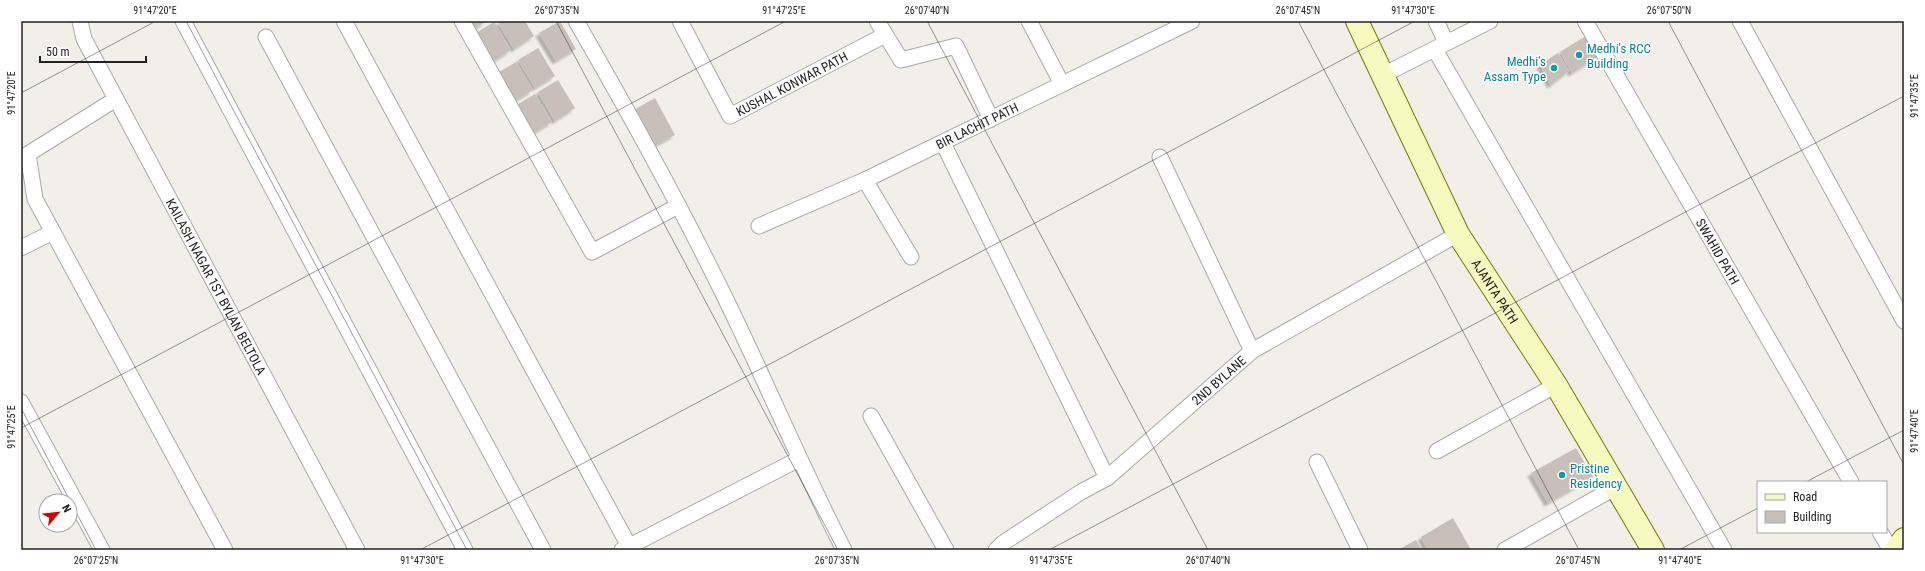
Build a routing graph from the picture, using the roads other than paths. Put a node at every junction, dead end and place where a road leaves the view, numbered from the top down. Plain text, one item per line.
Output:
1 (80, 21) edge
2 (183, 21) edge
3 (344, 21) edge
4 (462, 21) edge
5 (576, 21) edge
6 (680, 21) edge
7 (877, 21) edge
8 (1029, 21) edge
9 (1192, 21) edge
10 (1357, 21) edge
11 (1436, 21) edge
12 (1490, 21) edge
13 (1585, 21) edge
14 (1740, 21) edge
15 (885, 36) junction
16 (266, 38) dead end
17 (1442, 49) junction
18 (1383, 75) junction
19 (1062, 84) junction
20 (116, 99) junction
21 (991, 119) junction
22 (942, 143) junction
23 (1160, 157) dead end
24 (865, 180) junction
25 (678, 206) junction
26 (759, 226) dead end
27 (53, 232) junction
28 (1458, 234) junction
29 (21, 248) edge
30 (911, 257) dead end
31 (1904, 321) edge
32 (1252, 351) junction
33 (1556, 385) junction
34 (21, 402) edge
35 (871, 416) dead end
36 (1437, 450) dead end
37 (799, 459) junction
38 (1317, 462) dead end
39 (1107, 478) junction
40 (1850, 481) edge
41 (1616, 487) junction
42 (1881, 533) edge
43 (1904, 539) edge
44 (625, 548) edge
45 (1002, 548) edge
46 (102, 550) edge
47 (225, 550) edge
48 (356, 550) edge
49 (465, 550) edge
50 (543, 550) edge
51 (844, 550) edge
52 (946, 550) edge
53 (1360, 550) edge
54 (1505, 550) edge
55 (1653, 550) edge
56 (1724, 550) edge
57 (1891, 550) edge
58 (1896, 550) edge

1 - 20 street, KAILASH NAGAR 1ST BYLAN BELTOLA
2 - 49 street
3 - 44 street
4 - 25 street
5 - 25 street
6 - 15 street, KUSHAL KONWAR PATH
7 - 15 street
8 - 19 street
9 - 19 street, BIR LACHIT PATH
10 - 18 street, AJANTA PATH
11 - 17 street
12 - 17 street
13 - 40 street, SWAHID PATH
14 - 31 street
15 - 21 street
16 - 50 street
17 - 18 street
17 - 56 street
18 - 28 street, AJANTA PATH
19 - 21 street, BIR LACHIT PATH
20 - 27 street
20 - 48 street, KAILASH NAGAR 1ST BYLAN BELTOLA
21 - 22 street, BIR LACHIT PATH
22 - 24 street, BIR LACHIT PATH
22 - 39 street
23 - 32 street
24 - 26 street, BIR LACHIT PATH
24 - 30 street
25 - 37 street
27 - 29 street
27 - 47 street
28 - 32 street, 2ND BYLANE
28 - 33 street, AJANTA PATH
32 - 39 street, 2ND BYLANE
33 - 36 street
33 - 41 street, AJANTA PATH
34 - 46 street
35 - 52 street
37 - 44 street
37 - 51 street
38 - 53 street
39 - 45 street, 2ND BYLANE
41 - 54 street
41 - 55 street, AJANTA PATH
42 - 57 street
43 - 58 street

